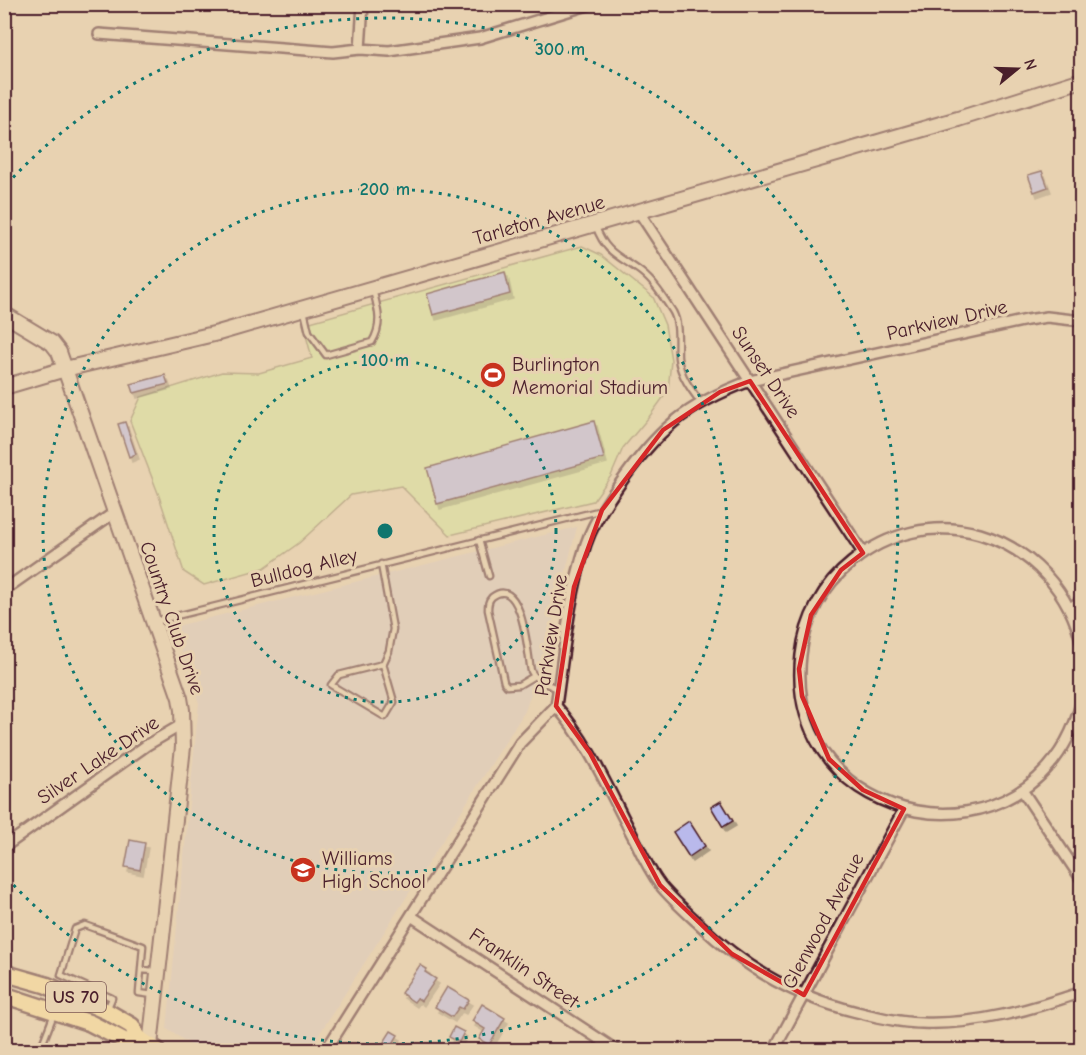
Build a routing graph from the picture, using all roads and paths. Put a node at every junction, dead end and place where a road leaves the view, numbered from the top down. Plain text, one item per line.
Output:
1 (363, 4) edge
2 (591, 4) edge
3 (99, 34) dead end
4 (360, 49) junction
5 (1082, 80) edge
6 (639, 212) junction
7 (595, 225) junction
8 (372, 288) junction
9 (303, 308) junction
10 (4, 314) edge
11 (1082, 321) edge
12 (65, 369) junction
13 (750, 381) junction
14 (4, 387) edge
15 (701, 404) junction
16 (602, 510) junction
17 (115, 512) junction
18 (479, 540) junction
19 (863, 553) junction
20 (381, 564) junction
21 (489, 576) dead end
22 (492, 588) dead end
23 (4, 590) edge
24 (495, 596) junction
25 (1082, 600) edge
26 (1070, 608) junction
27 (153, 621) junction
28 (1082, 645) edge
29 (383, 664) junction
30 (534, 676) junction
31 (558, 689) junction
32 (1082, 700) edge
33 (556, 706) junction
34 (183, 724) junction
35 (1022, 790) junction
36 (904, 809) junction
37 (4, 847) edge
38 (1082, 880) edge
39 (411, 916) junction
40 (143, 946) junction
41 (160, 948) junction
42 (141, 970) junction
43 (158, 971) junction
44 (4, 973) edge
45 (62, 984) junction
46 (1082, 992) edge
47 (4, 995) edge
48 (155, 995) junction
49 (804, 995) junction
50 (55, 1011) junction
51 (148, 1046) edge
52 (330, 1049) edge
53 (40, 1050) edge
54 (616, 1050) edge
55 (774, 1050) edge

1 - 4 street
2 - 4 street
3 - 4 street
5 - 6 street, Tarleton Avenue
6 - 7 street, Tarleton Avenue
6 - 13 street, Sunset Drive
7 - 8 street, Tarleton Avenue
7 - 15 lane
8 - 9 street, Tarleton Avenue
8 - 9 lane
9 - 12 street, Tarleton Avenue
10 - 12 street, Country Club Drive
11 - 13 street, Parkview Drive
12 - 14 street, Tarleton Avenue
12 - 17 street, Country Club Drive
13 - 15 street, Parkview Drive
13 - 19 street, Sunset Drive
15 - 16 street, Parkview Drive
16 - 18 lane, Bulldog Alley
16 - 31 street, Parkview Drive
17 - 23 street
17 - 27 street, Country Club Drive
18 - 20 lane, Bulldog Alley
18 - 21 lane
19 - 26 street
19 - 36 street
20 - 27 lane, Bulldog Alley
20 - 29 lane
22 - 24 lane
24 - 30 lane
24 - 30 lane
25 - 26 street
26 - 28 street
27 - 34 street, Country Club Drive
29 - 29 lane
30 - 31 lane
31 - 33 street, Parkview Drive
32 - 35 street
33 - 39 street
33 - 49 street, Parkview Drive
34 - 37 street, Silver Lake Drive
34 - 41 street, Country Club Drive
35 - 36 street
35 - 38 street
36 - 49 street, Glenwood Avenue
39 - 52 street
39 - 54 street, Franklin Street
40 - 41 lane
40 - 42 lane
40 - 45 lane
41 - 43 street, Country Club Drive
42 - 43 lane
42 - 48 lane
43 - 48 street, Country Club Drive
44 - 45 main road, US 70
45 - 51 main road, US 70
46 - 49 street, Parkview Drive
47 - 50 main road, US 70
48 - 51 street, Country Club Drive
49 - 55 street, Glenwood Avenue
50 - 51 main road, US 70
50 - 53 lane

